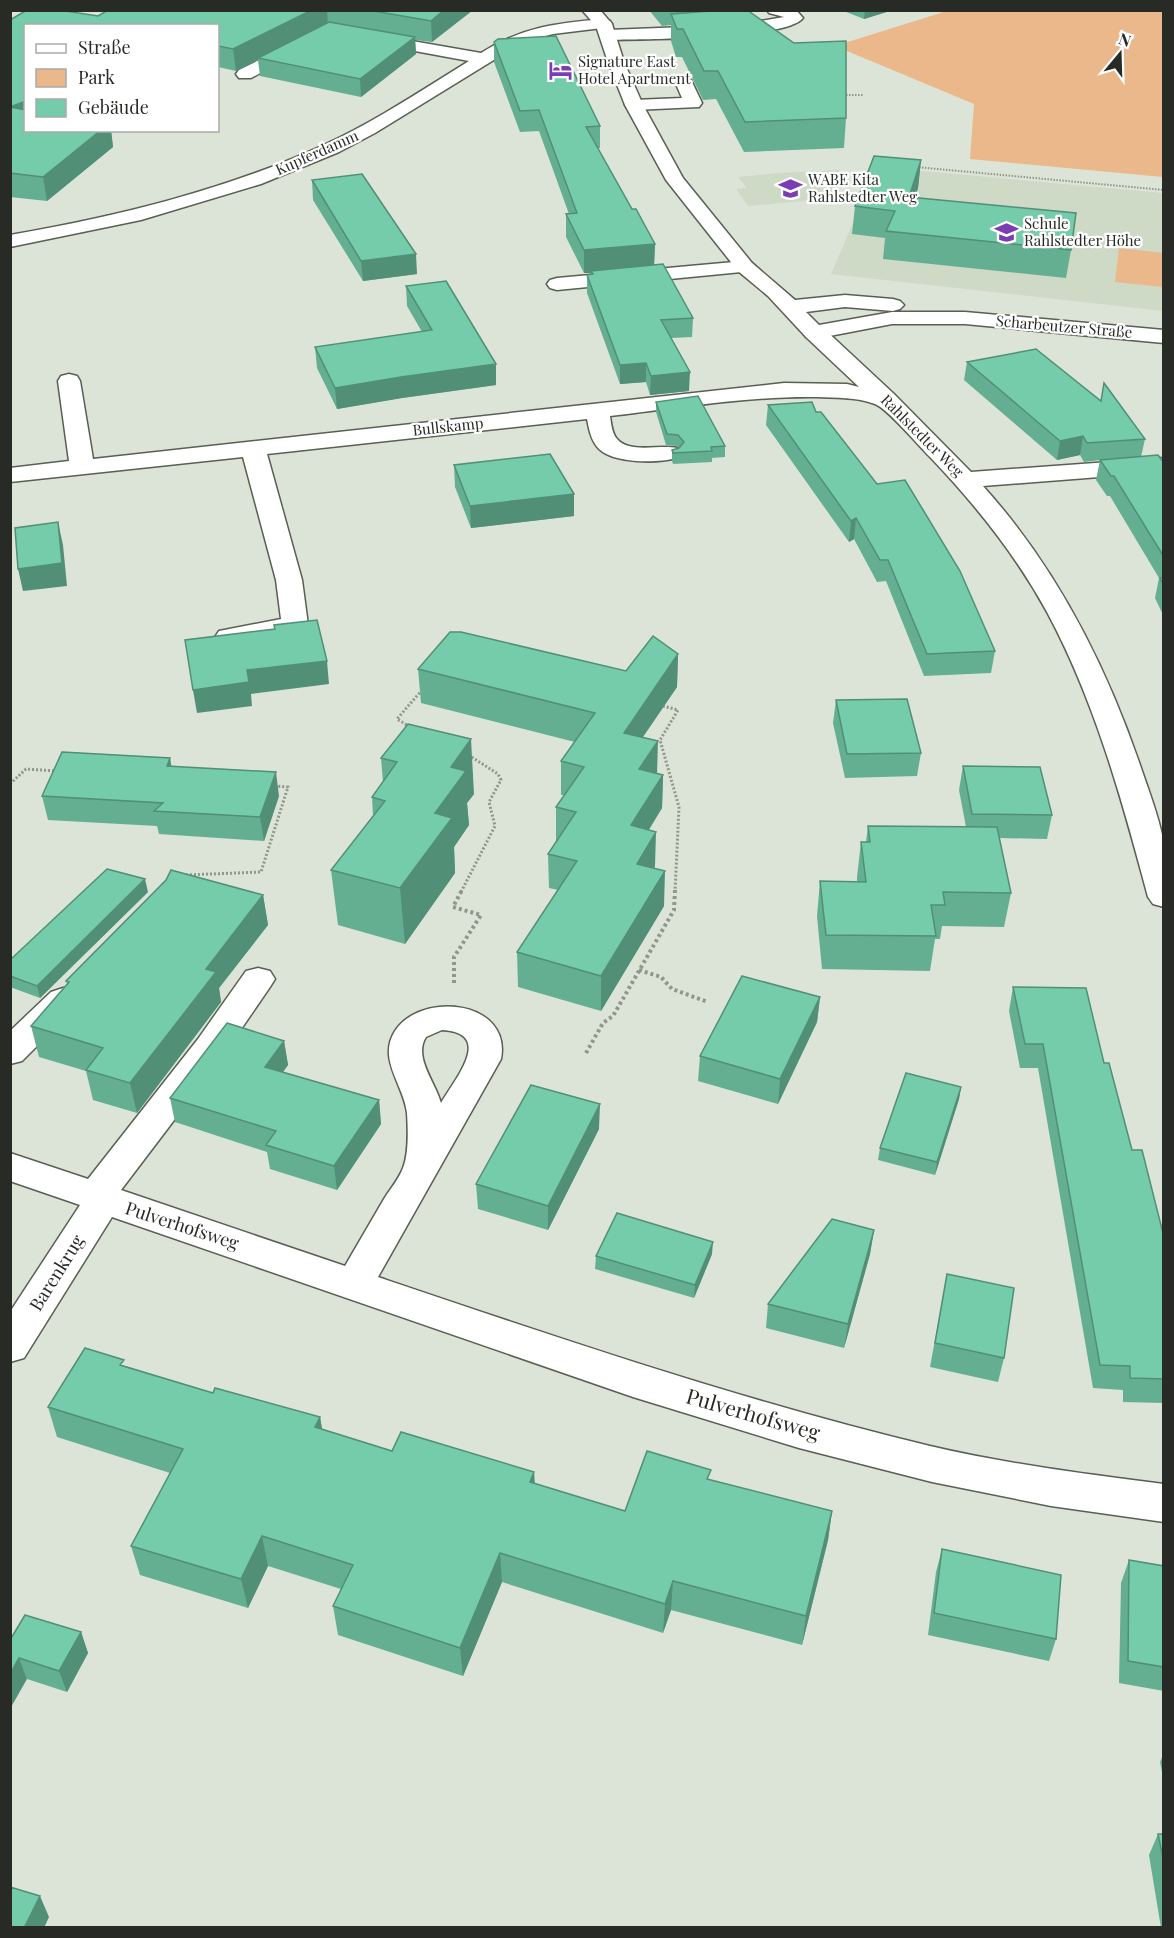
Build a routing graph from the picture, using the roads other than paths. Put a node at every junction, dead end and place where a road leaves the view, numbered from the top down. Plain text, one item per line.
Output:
1 (590, 10) edge
2 (774, 10) edge
3 (608, 23) edge
4 (450, 35) dead end
5 (361, 37) edge
6 (312, 39) edge
7 (493, 54) junction
8 (245, 74) dead end
9 (685, 84) dead end
10 (634, 105) junction
11 (10, 241) edge
12 (745, 267) junction
13 (557, 284) dead end
14 (790, 307) junction
15 (965, 318) junction
16 (814, 332) junction
17 (1164, 337) edge
18 (69, 381) dead end
19 (886, 399) junction
20 (597, 412) junction
21 (253, 448) junction
22 (669, 453) dead end
23 (1164, 465) edge
24 (82, 466) junction
25 (10, 475) edge
26 (966, 480) junction
27 (229, 637) edge
28 (1164, 897) edge
29 (86, 976) edge
30 (258, 979) dead end
31 (10, 1052) edge
32 (422, 1166) dead end
33 (10, 1167) edge
34 (99, 1198) junction
35 (355, 1283) junction
36 (10, 1346) edge
37 (1164, 1503) edge

1 - 3 street, Rahlstedter Weg
2 - 3 street, Kupferdamm
3 - 7 street, Kupferdamm
3 - 10 street, Rahlstedter Weg
4 - 7 street
5 - 7 street
6 - 8 street
7 - 11 street, Kupferdamm
9 - 10 street
10 - 12 street, Rahlstedter Weg
12 - 13 street
12 - 14 street, Rahlstedter Weg
14 - 15 street, Scharbeutzer Straße
14 - 16 street, Rahlstedter Weg
15 - 16 street, Scharbeutzer Straße
15 - 17 street, Scharbeutzer Straße
16 - 19 street, Rahlstedter Weg
18 - 24 street
19 - 20 street, Bullskamp
19 - 26 street, Rahlstedter Weg
20 - 21 street, Bullskamp
20 - 22 street
21 - 24 street, Bullskamp
21 - 27 street
23 - 26 street
24 - 25 street, Bullskamp
26 - 28 street, Rahlstedter Weg
29 - 31 street
30 - 34 street, Barenkrug
32 - 35 street
33 - 34 street, Pulverhofsweg
34 - 35 street, Pulverhofsweg
34 - 36 street, Barenkrug
35 - 37 street, Pulverhofsweg

